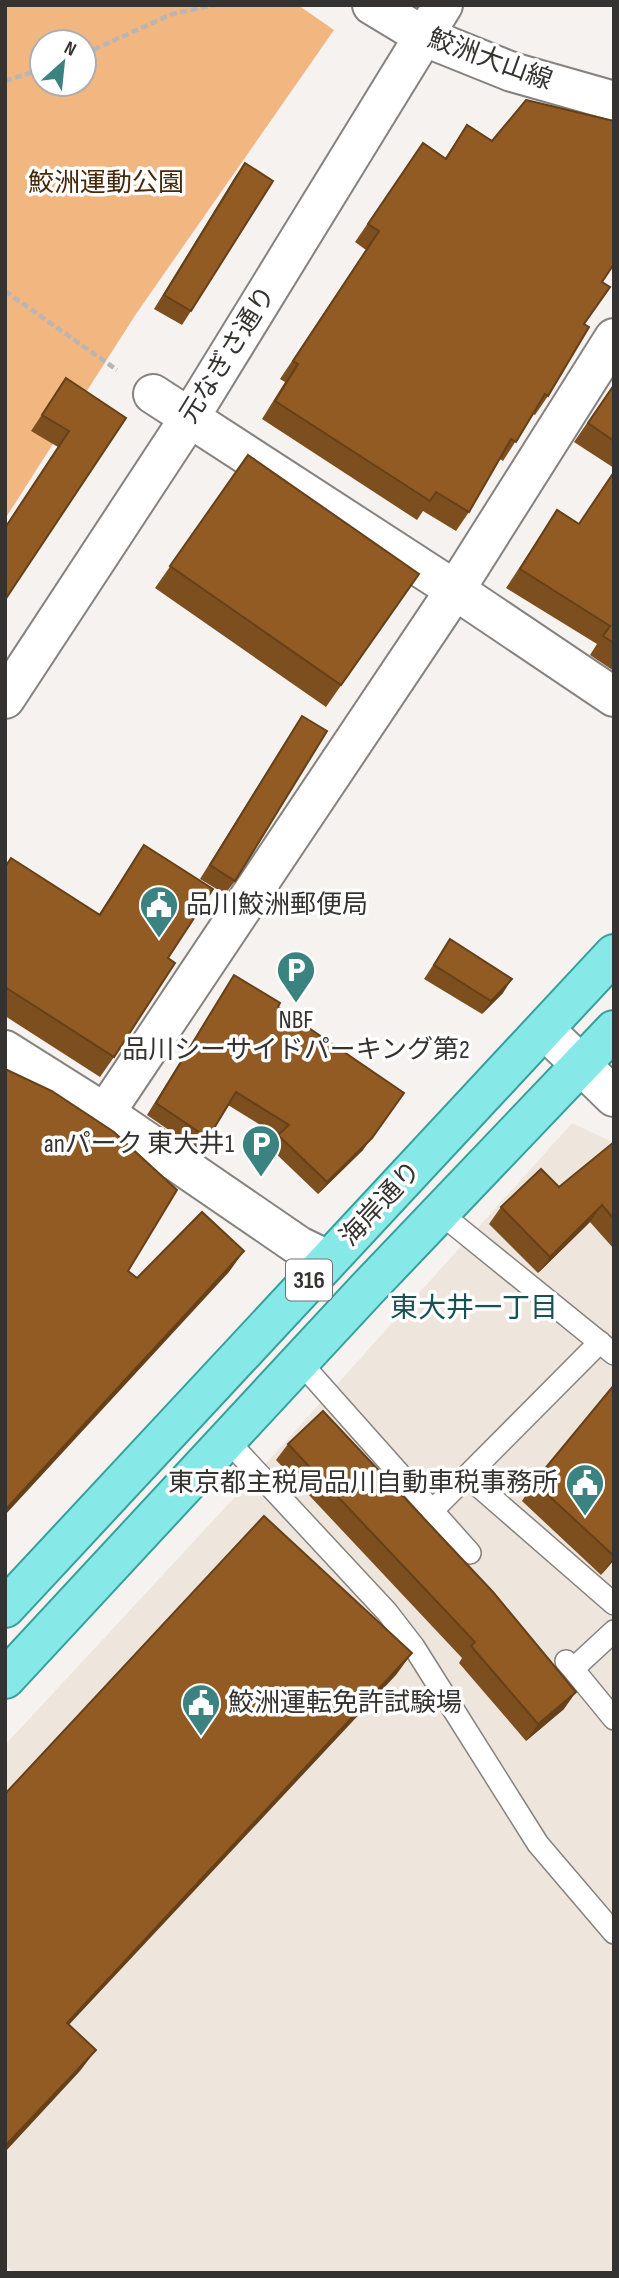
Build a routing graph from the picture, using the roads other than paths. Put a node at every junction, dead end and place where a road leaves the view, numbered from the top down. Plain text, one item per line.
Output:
1 (372, 5) edge
2 (434, 21) edge
3 (614, 101) edge
4 (614, 338) edge
5 (153, 394) dead end
6 (190, 417) junction
7 (454, 590) junction
8 (614, 697) edge
9 (5, 699) edge
10 (614, 954) edge
11 (545, 1030) junction
12 (614, 1030) edge
13 (5, 1050) edge
14 (582, 1064) junction
15 (614, 1097) edge
16 (105, 1114) junction
17 (440, 1213) junction
18 (328, 1260) junction
19 (607, 1348) edge
20 (300, 1362) junction
21 (227, 1440) junction
22 (468, 1477) junction
23 (432, 1511) junction
24 (470, 1553) dead end
25 (614, 1604) edge
26 (5, 1608) edge
27 (614, 1631) edge
28 (5, 1679) edge
29 (614, 1719) edge
30 (614, 1933) edge

1 - 2 street, 鮫洲大山線
2 - 3 street, 鮫洲大山線
2 - 6 street, 元なぎさ通り
4 - 7 street
5 - 6 street
6 - 7 street
6 - 9 street, 元なぎさ通り
7 - 8 street
7 - 16 street
10 - 11 main road, 海岸通り / 316
11 - 14 street
11 - 18 main road, 海岸通り / 316
12 - 14 main road, 海岸通り / 316
13 - 16 street
14 - 15 street
14 - 17 main road, 海岸通り / 316
16 - 18 street
17 - 19 lane
17 - 20 main road, 海岸通り / 316
18 - 26 main road, 海岸通り / 316
19 - 22 lane
20 - 21 main road, 海岸通り / 316
20 - 23 lane
21 - 28 main road, 海岸通り / 316
21 - 30 lane
22 - 23 lane
22 - 25 lane
23 - 24 lane
27 - 29 lane

